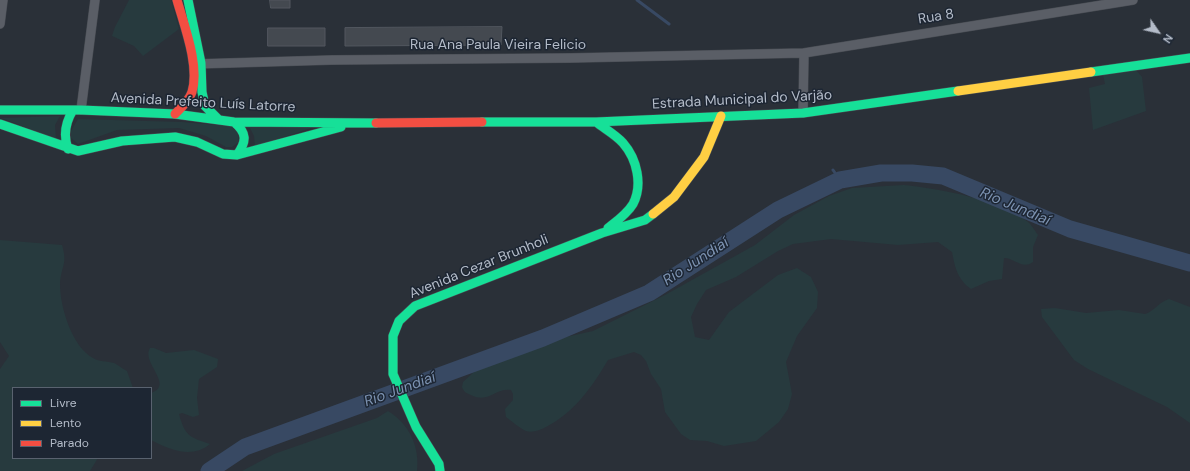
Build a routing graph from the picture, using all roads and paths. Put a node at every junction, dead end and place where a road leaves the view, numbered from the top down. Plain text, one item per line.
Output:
1 (3, 0) edge
2 (95, 0) edge
3 (177, 0) edge
4 (188, 0) edge
5 (1133, 0) edge
6 (0, 24) edge
7 (804, 53) junction
8 (1190, 58) edge
9 (197, 63) junction
10 (0, 110) edge
11 (77, 110) junction
12 (803, 113) junction
13 (174, 114) junction
14 (721, 116) junction
15 (218, 119) junction
16 (234, 122) junction
17 (364, 122) junction
18 (596, 122) junction
19 (0, 124) edge
20 (68, 149) junction
21 (238, 155) junction
22 (602, 233) junction
23 (440, 471) edge

1 - 6 street
2 - 11 street
3 - 9 main road
4 - 9 main road
5 - 7 street, Rua 8
7 - 9 street, Rua Ana Paula Vieira Felicio
7 - 12 street
8 - 12 main road, Estrada Municipal do Varjão
9 - 13 main road
9 - 15 main road
10 - 11 main road, Avenida Prefeito Luís Latorre
11 - 13 main road, Avenida Prefeito Luís Latorre
11 - 20 main road
12 - 14 main road, Estrada Municipal do Varjão
13 - 15 main road, Avenida Prefeito Luís Latorre
14 - 18 main road, Estrada Municipal do Varjão
14 - 22 main road, Avenida Cezar Brunholi
15 - 16 main road, Avenida Prefeito Luís Latorre
16 - 17 main road, Avenida Prefeito Luís Latorre
16 - 21 main road
17 - 18 main road, Estrada Municipal do Varjão
17 - 21 main road
18 - 22 main road, Avenida Cezar Brunholi
19 - 20 main road
20 - 21 main road
22 - 23 main road, Avenida Cezar Brunholi

